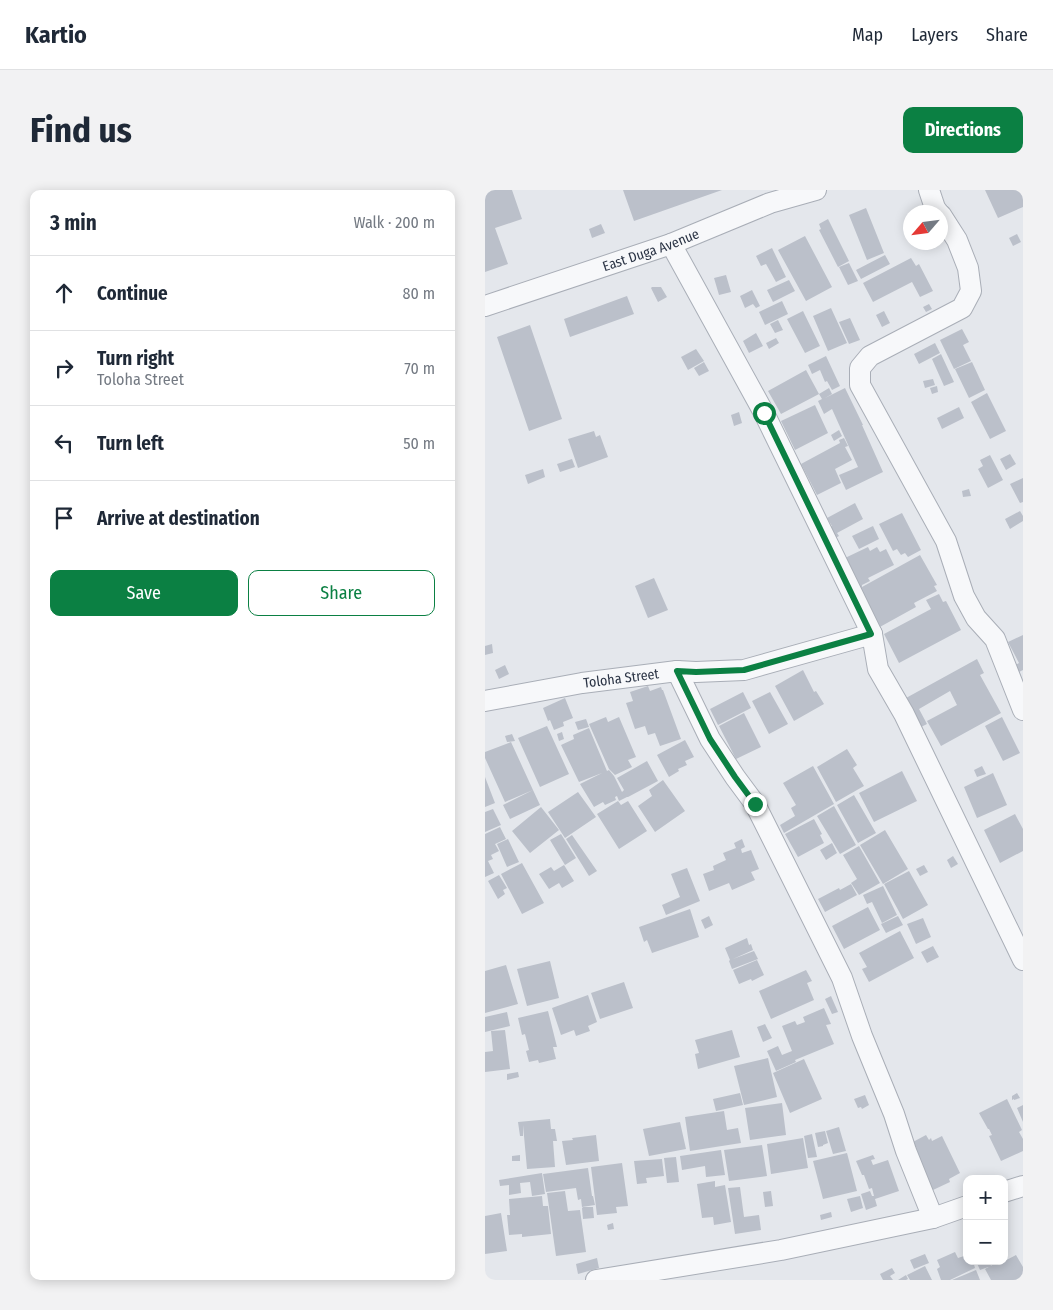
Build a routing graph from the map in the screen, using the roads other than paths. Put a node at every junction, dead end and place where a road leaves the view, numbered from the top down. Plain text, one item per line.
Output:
1 (816, 190) edge
2 (929, 190) edge
3 (934, 205) edge
4 (948, 227) edge
5 (671, 244) junction
6 (485, 306) edge
7 (871, 634) junction
8 (677, 671) junction
9 (485, 701) edge
10 (1023, 710) edge
11 (1023, 960) edge
12 (1023, 1186) edge
13 (1008, 1191) edge
14 (963, 1207) edge
15 (933, 1218) junction
16 (596, 1280) edge

1 - 5 street, East Duga Avenue
2 - 3 street
4 - 10 street
5 - 6 street, East Duga Avenue
5 - 7 street
7 - 8 street, Toloha Street
7 - 11 street
8 - 9 street, Toloha Street
8 - 15 street
12 - 13 street
14 - 15 street
15 - 16 street

